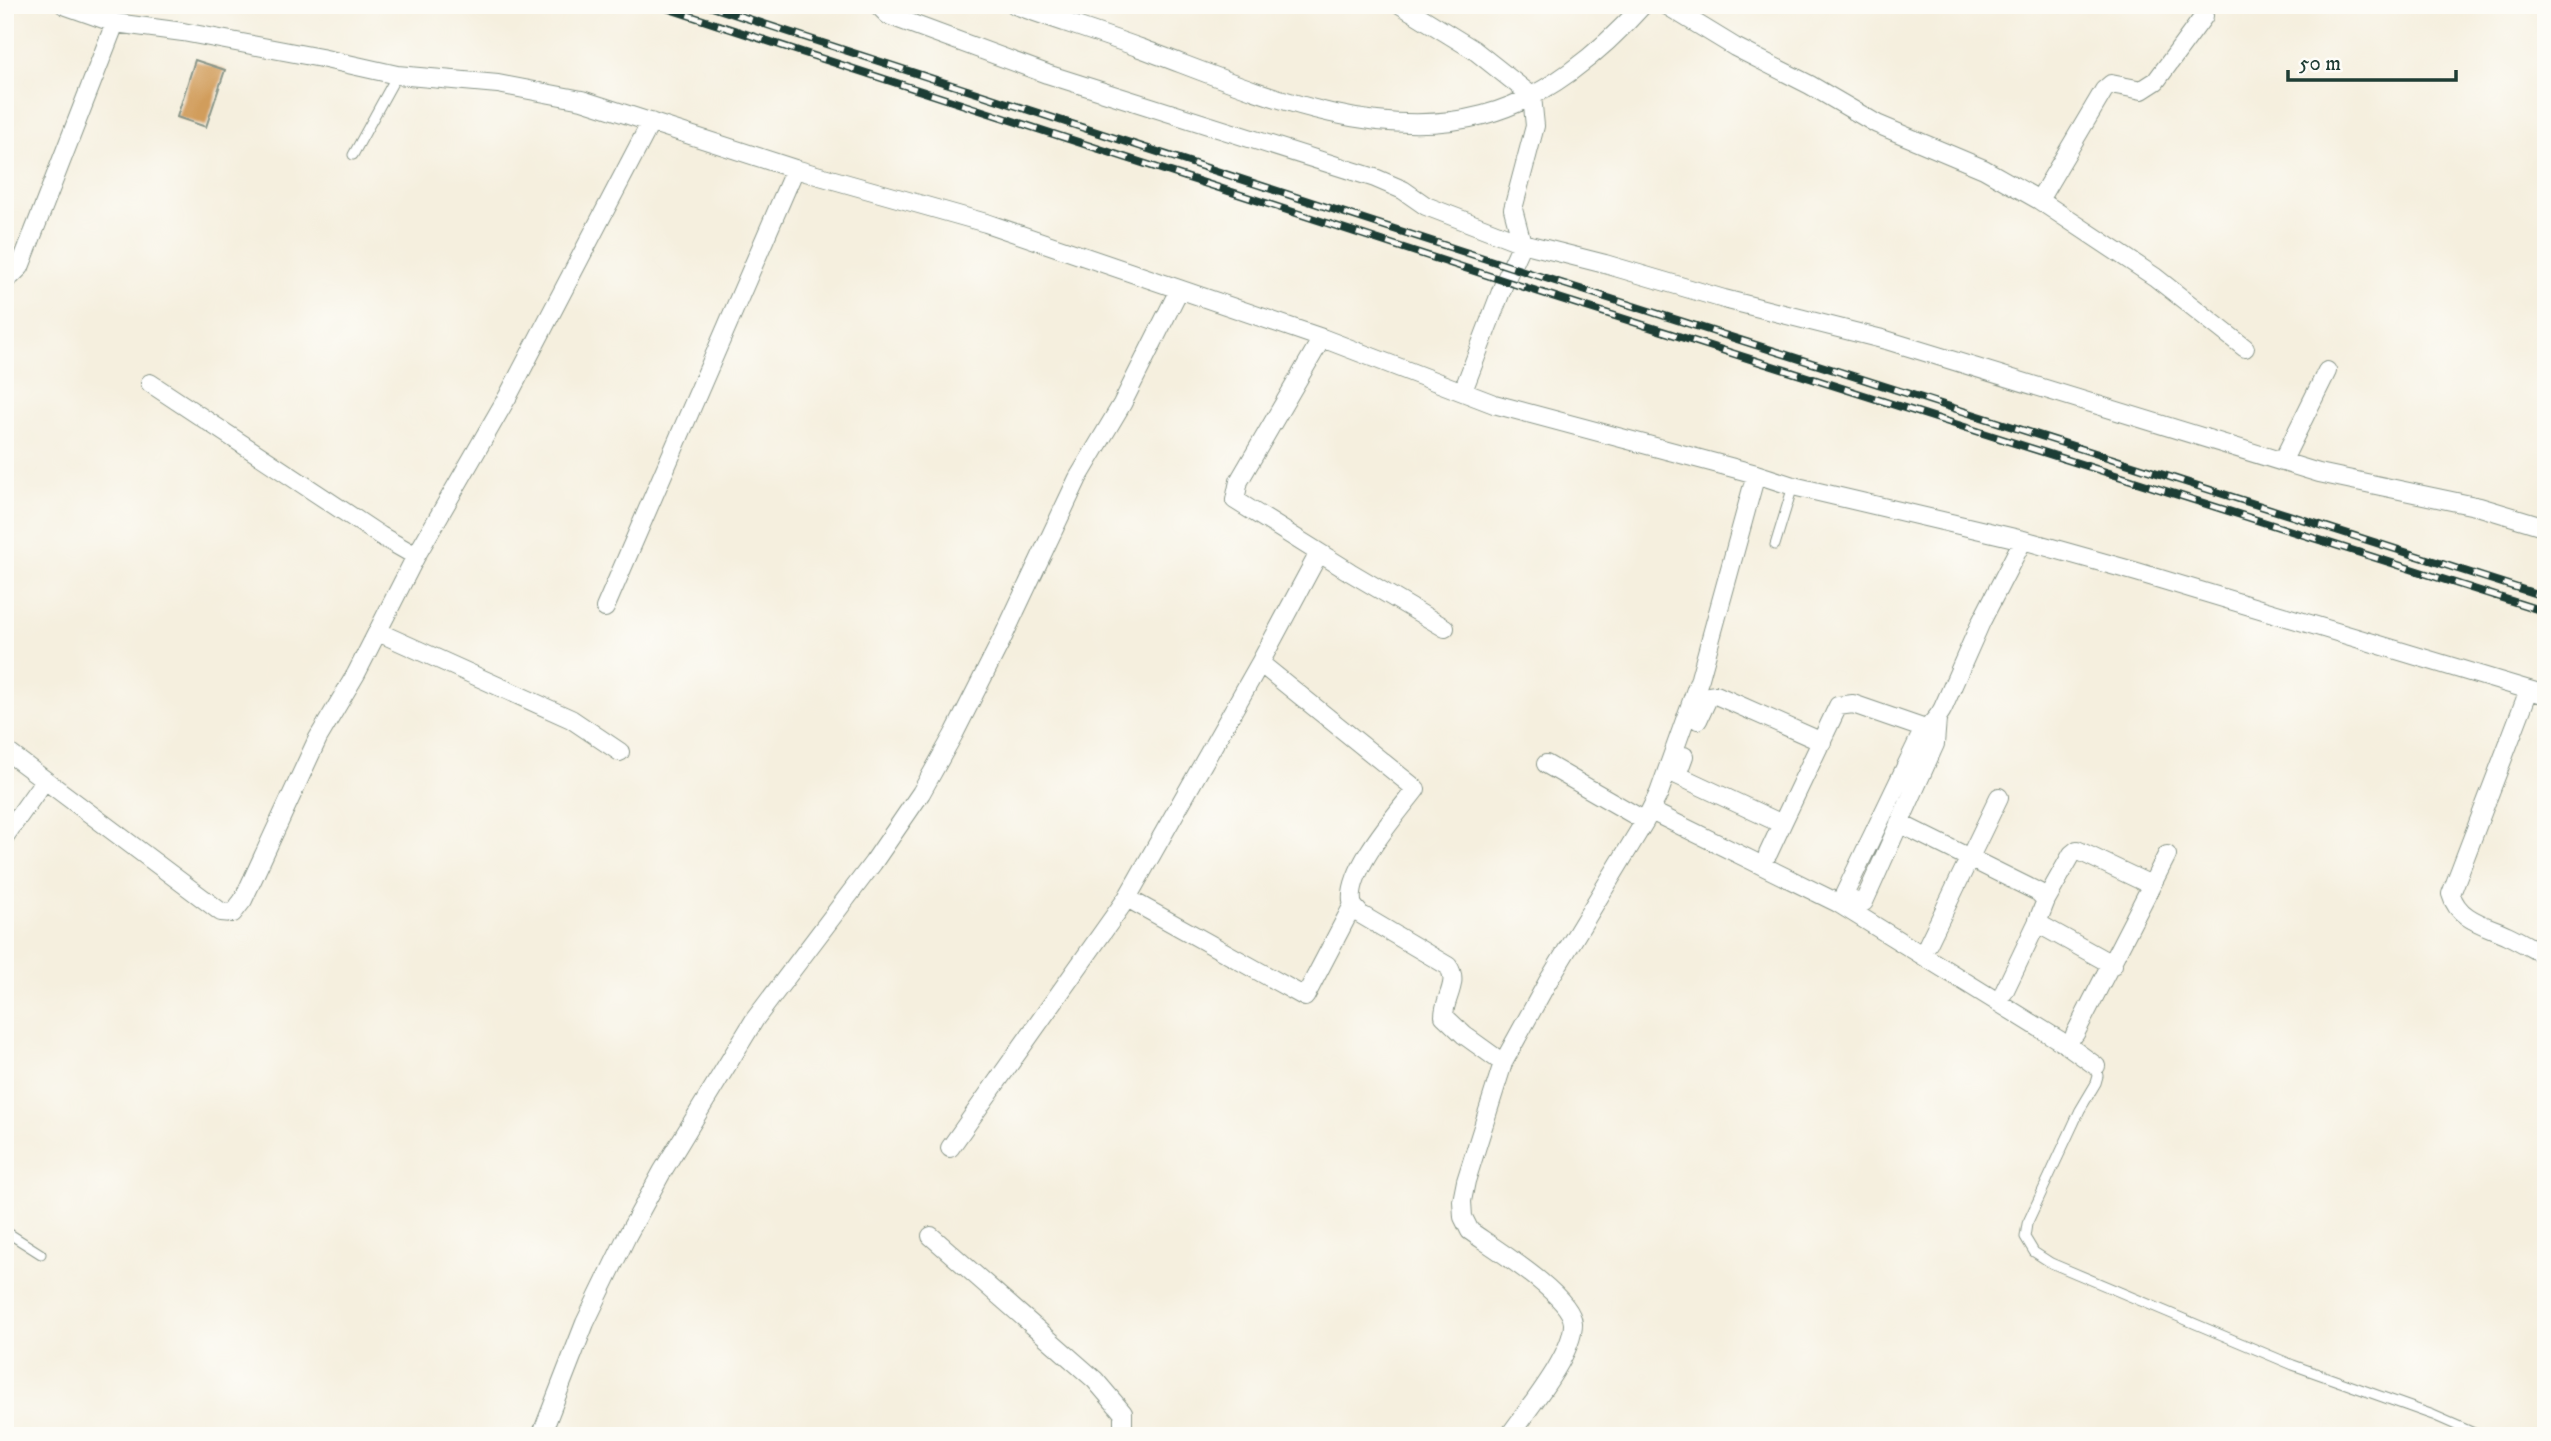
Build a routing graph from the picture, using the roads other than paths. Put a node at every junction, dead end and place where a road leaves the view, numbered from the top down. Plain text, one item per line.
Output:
1 (64, 5) edge
2 (878, 5) edge
3 (1015, 5) edge
4 (1401, 5) edge
5 (1643, 5) edge
6 (1666, 5) edge
7 (2204, 16) dead end
8 (115, 23) junction
9 (397, 75) junction
10 (1532, 96) junction
11 (651, 122) junction
12 (353, 155) dead end
13 (795, 169) junction
14 (2039, 200) junction
15 (1522, 243) junction
16 (5, 278) edge
17 (1179, 290) junction
18 (1322, 338) junction
19 (2245, 348) dead end
20 (2327, 371) dead end
21 (150, 383) dead end
22 (1463, 391) junction
23 (2282, 462) junction
24 (1756, 474) junction
25 (1793, 486) junction
26 (2546, 527) edge
27 (2023, 540) junction
28 (1775, 545) dead end
29 (1319, 552) junction
30 (416, 556) junction
31 (605, 608) dead end
32 (1446, 628) dead end
33 (378, 632) junction
34 (1260, 663) junction
35 (2538, 693) edge
36 (1933, 727) junction
37 (1822, 742) junction
38 (5, 750) edge
39 (620, 752) dead end
40 (1546, 764) dead end
41 (44, 781) junction
42 (1999, 797) dead end
43 (1648, 816) junction
44 (1896, 820) junction
45 (1782, 824) junction
46 (1875, 830) junction
47 (5, 836) edge
48 (1768, 854) dead end
49 (2167, 855) dead end
50 (1969, 858) junction
51 (2151, 885) junction
52 (1127, 898) junction
53 (2046, 900) junction
54 (1353, 905) junction
55 (2037, 923) junction
56 (1928, 944) dead end
57 (2546, 956) edge
58 (2113, 965) junction
59 (2004, 992) dead end
60 (2075, 1034) dead end
61 (1503, 1062) junction
62 (2096, 1066) joint
63 (950, 1148) dead end
64 (5, 1231) edge
65 (931, 1236) dead end
66 (41, 1254) dead end
67 (541, 1436) edge
68 (1120, 1436) edge
69 (1509, 1436) edge
70 (2481, 1436) edge

1 - 8 street
2 - 15 street
3 - 10 street
4 - 10 street
5 - 10 street
6 - 14 street
7 - 14 street
8 - 9 street
8 - 16 street
9 - 11 street
9 - 12 lane
10 - 15 street
11 - 13 street
11 - 30 street
13 - 17 street
13 - 31 street
14 - 19 street
15 - 22 street
15 - 23 street
17 - 18 street
17 - 67 street
18 - 22 street
18 - 29 street
20 - 23 street
21 - 30 street
22 - 24 street
23 - 26 street
24 - 25 street
24 - 43 street
25 - 27 street
25 - 28 lane
27 - 35 street
27 - 36 street
29 - 32 street
29 - 34 street
30 - 33 street
33 - 39 street
33 - 41 street
34 - 52 street
34 - 54 street
35 - 57 street
36 - 37 street
36 - 44 street
37 - 45 street
37 - 45 street
38 - 41 street
40 - 43 street
41 - 47 street
42 - 50 street
43 - 61 street
43 - 62 street
44 - 46 street
44 - 46 street
44 - 46 street
44 - 50 street
45 - 48 street
49 - 51 street
50 - 53 street
50 - 56 street
51 - 53 street
51 - 58 street
52 - 54 street
52 - 63 street
53 - 55 street
54 - 61 street
55 - 58 street
55 - 59 street
58 - 60 street
61 - 69 street
62 - 70 lane
64 - 66 lane
65 - 68 street

